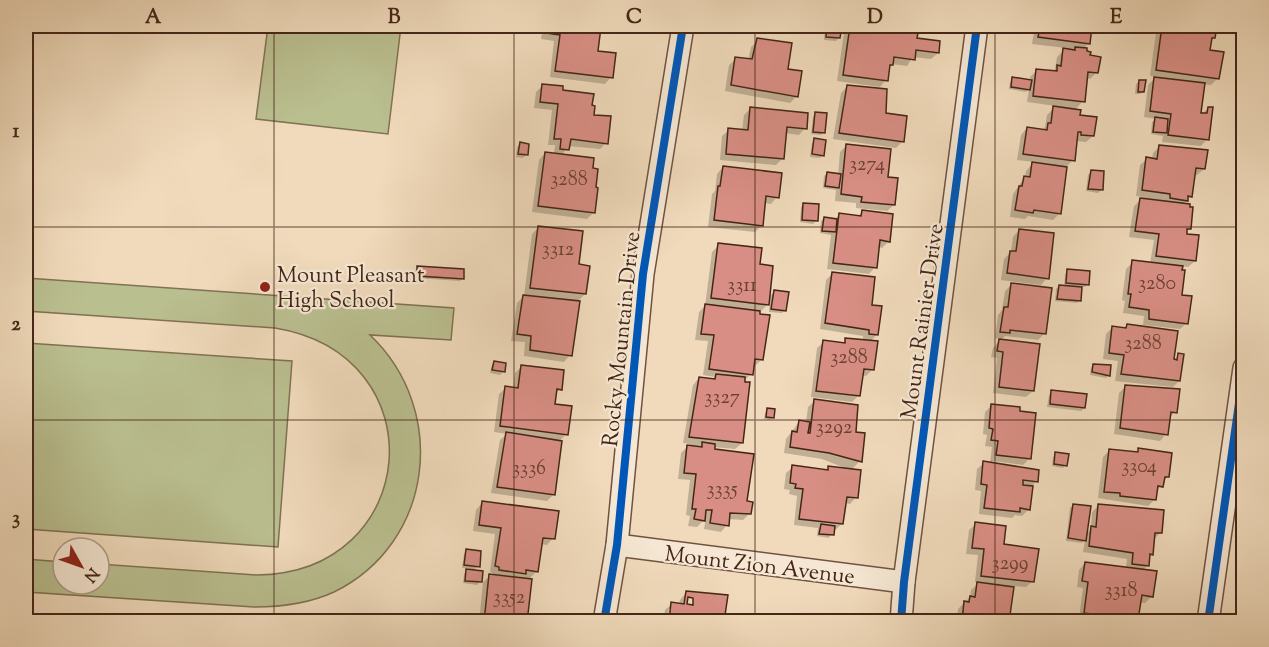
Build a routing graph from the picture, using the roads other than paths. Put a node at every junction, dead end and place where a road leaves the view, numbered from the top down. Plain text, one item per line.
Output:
1 (683, 26) edge
2 (977, 26) edge
3 (1244, 368) edge
4 (617, 545) junction
5 (904, 582) junction
6 (604, 621) edge
7 (901, 621) edge
8 (1208, 621) edge

1 - 4 street, Rocky Mountain Drive
2 - 5 street, Mount Rainier Drive
3 - 8 street
4 - 5 street, Mount Zion Avenue
4 - 6 street, Rocky Mountain Drive
5 - 7 street, Mount Rainier Drive

